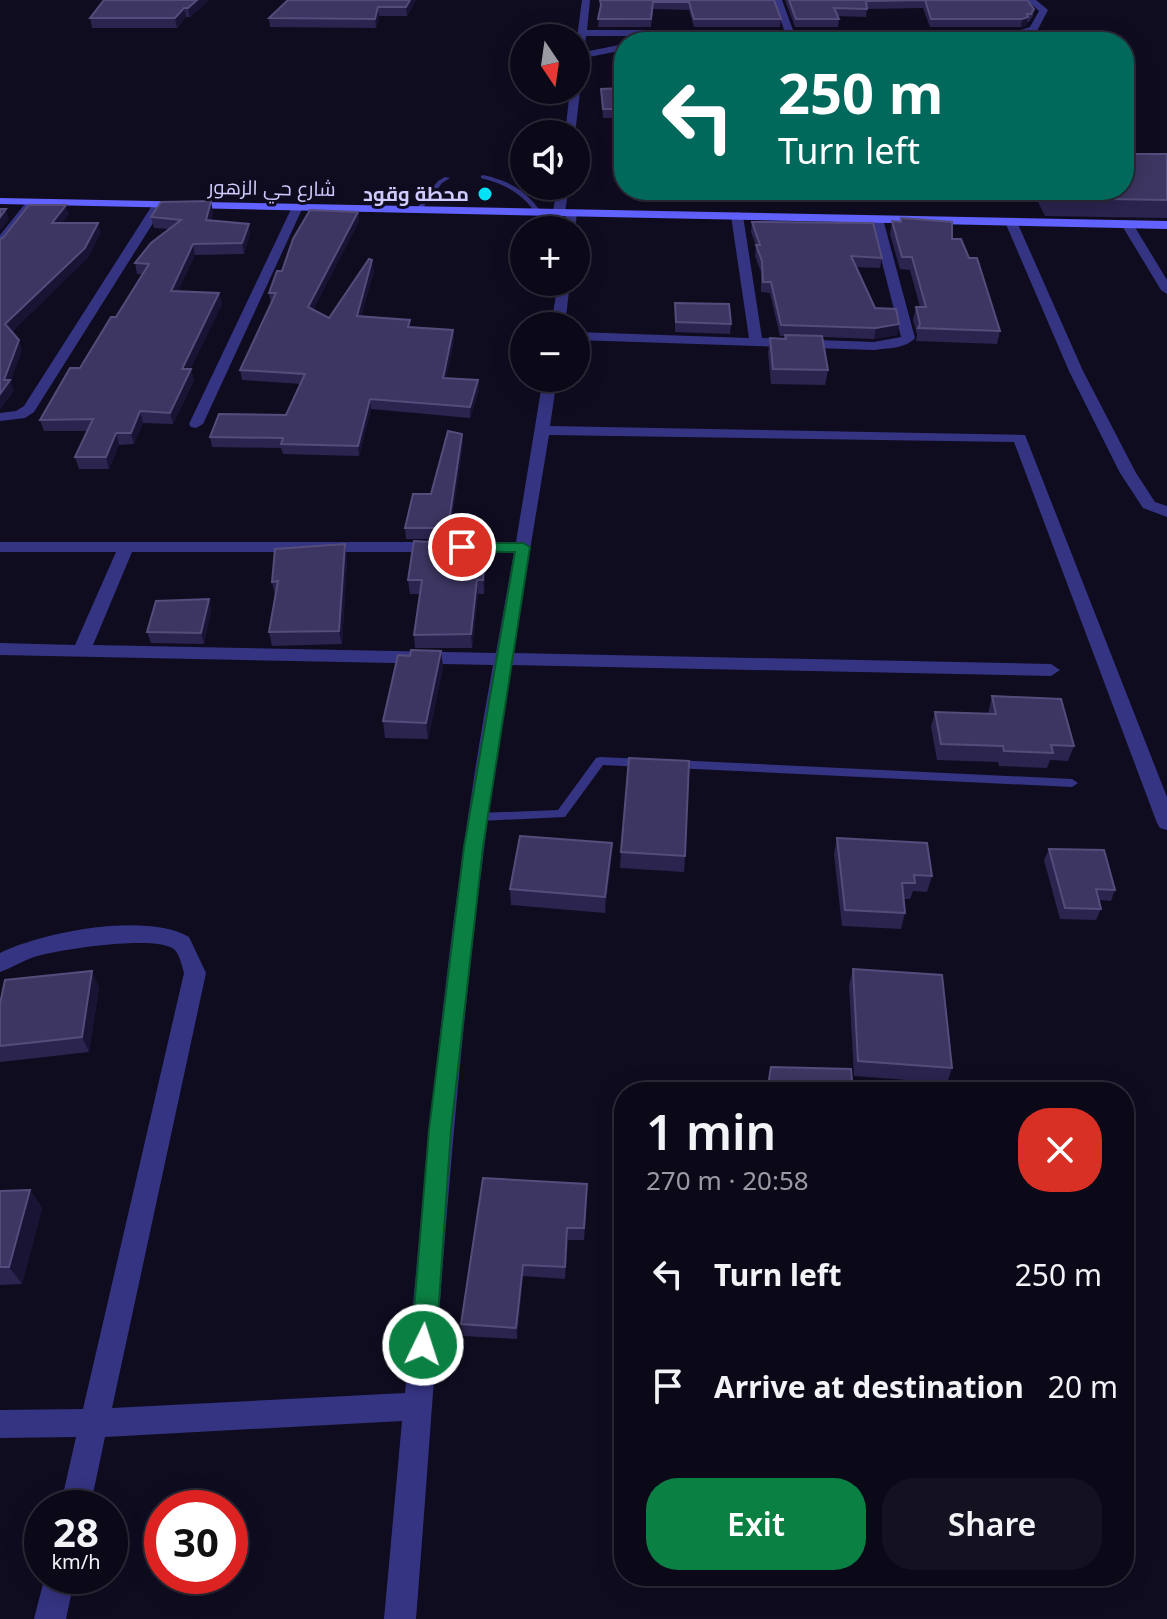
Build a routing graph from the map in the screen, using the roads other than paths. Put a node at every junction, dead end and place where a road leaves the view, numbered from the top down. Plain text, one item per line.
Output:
1 (586, 0) edge
2 (778, 0) edge
3 (1031, 0) edge
4 (584, 24) edge
5 (789, 32) edge
6 (1011, 32) edge
7 (590, 33) edge
8 (614, 33) edge
9 (614, 49) edge
10 (590, 54) edge
11 (483, 177) dead end
12 (447, 178) dead end
13 (564, 200) edge
14 (0, 201) edge
15 (32, 202) junction
16 (159, 204) junction
17 (297, 207) junction
18 (419, 209) junction
19 (538, 212) junction
20 (565, 212) junction
21 (566, 216) edge
22 (737, 216) junction
23 (877, 219) junction
24 (1011, 222) junction
25 (1127, 224) junction
26 (1167, 225) edge
27 (0, 243) edge
28 (1167, 290) edge
29 (590, 337) edge
30 (756, 343) junction
31 (548, 392) edge
32 (0, 417) edge
33 (196, 424) dead end
34 (543, 430) junction
35 (1167, 512) edge
36 (0, 547) edge
37 (126, 547) junction
38 (523, 547) junction
39 (0, 649) edge
40 (82, 650) junction
41 (504, 661) junction
42 (1051, 670) dead end
43 (1072, 783) dead end
44 (479, 817) junction
45 (1167, 823) edge
46 (0, 963) edge
47 (419, 1406) junction
48 (94, 1423) junction
49 (0, 1424) edge
50 (79, 1490) edge
51 (56, 1594) edge
52 (50, 1619) edge
53 (400, 1619) edge

1 - 4 street
2 - 5 street
3 - 6 street
7 - 8 street
9 - 10 street
11 - 19 lane
12 - 18 lane
13 - 20 street
14 - 15 street, شارع حي الزهور
15 - 16 street, شارع حي الزهور
15 - 27 street
16 - 17 street, شارع حي الزهور
16 - 32 street
17 - 18 street, شارع حي الزهور
17 - 33 street
18 - 19 street, شارع حي الزهور
19 - 20 street, شارع حي الزهور
20 - 21 street
20 - 22 street, شارع حي الزهور
22 - 23 street, شارع حي الزهور
22 - 30 street
23 - 24 street, شارع حي الزهور
23 - 30 street
24 - 25 street, شارع حي الزهور
24 - 35 street
25 - 26 street, شارع حي الزهور
25 - 28 street
29 - 30 street
31 - 34 street
34 - 38 street
34 - 45 street
36 - 37 street
37 - 38 street
37 - 40 street
38 - 41 street
39 - 40 street
40 - 41 street
41 - 42 street
41 - 44 street
43 - 44 lane
44 - 47 street
46 - 48 street
47 - 48 street
47 - 53 street
48 - 49 street
48 - 50 street
51 - 52 street

